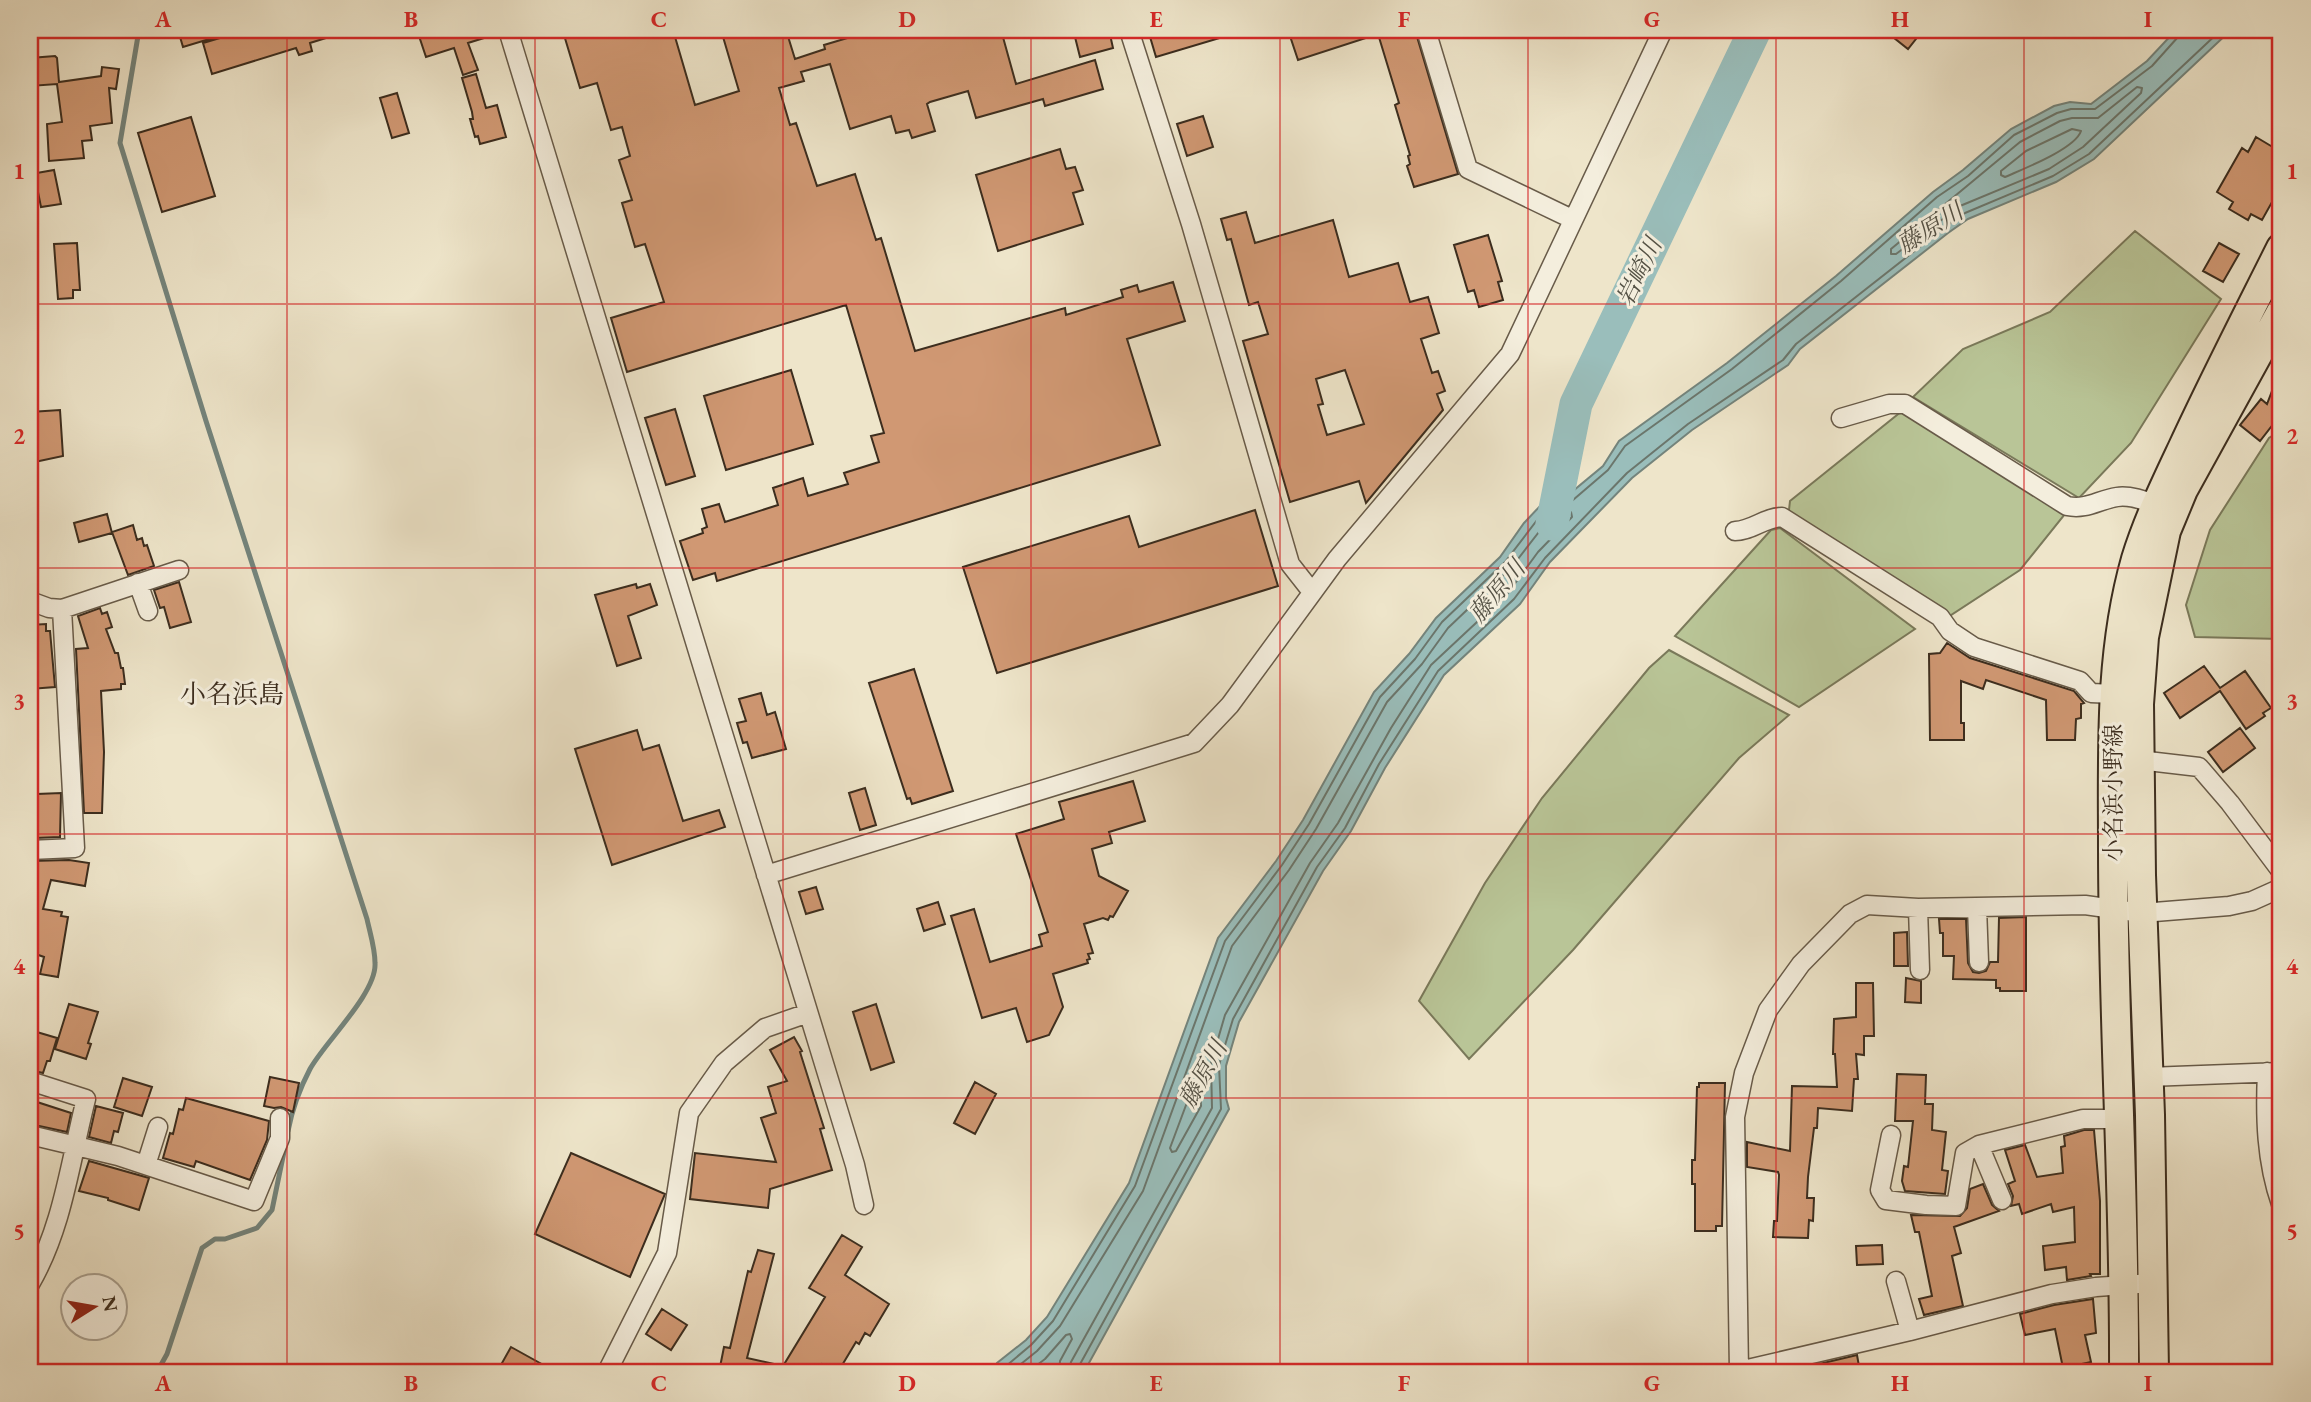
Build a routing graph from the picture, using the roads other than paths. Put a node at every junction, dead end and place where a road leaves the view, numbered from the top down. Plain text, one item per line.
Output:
1 (508, 30) edge
2 (1129, 30) edge
3 (1426, 30) edge
4 (1663, 30) edge
5 (1573, 219) junction
6 (2281, 248) edge
7 (2281, 312) edge
8 (1841, 418) dead end
9 (2156, 505) junction
10 (1735, 531) dead end
11 (179, 570) dead end
12 (138, 583) junction
13 (1312, 593) junction
14 (30, 601) edge
15 (62, 609) junction
16 (148, 611) dead end
17 (2113, 694) junction
18 (2140, 760) junction
19 (30, 850) edge
20 (2281, 871) edge
21 (766, 875) junction
22 (2281, 888) edge
23 (1977, 907) junction
24 (1918, 908) junction
25 (2113, 910) junction
26 (2142, 913) junction
27 (1979, 962) dead end
28 (1920, 970) dead end
29 (808, 1013) junction
30 (2274, 1072) edge
31 (2148, 1077) junction
32 (30, 1081) edge
33 (280, 1118) dead end
34 (2119, 1119) junction
35 (158, 1126) dead end
36 (30, 1135) edge
37 (1891, 1135) dead end
38 (74, 1145) junction
39 (1979, 1145) junction
40 (146, 1165) junction
41 (2002, 1200) dead end
42 (2281, 1204) edge
43 (864, 1205) dead end
44 (1895, 1281) dead end
45 (2152, 1283) junction
46 (30, 1284) edge
47 (2124, 1285) junction
48 (1910, 1331) junction
49 (1749, 1370) edge
50 (607, 1372) edge
51 (2124, 1372) edge
52 (2154, 1372) edge

1 - 21 street
2 - 13 street
3 - 5 street
4 - 5 street
5 - 13 street
6 - 9 main road, 小名浜小野線
7 - 18 main road, 小名浜小野線
8 - 9 street
9 - 17 main road, 小名浜小野線
10 - 17 street
11 - 12 street
12 - 15 street
12 - 16 street
13 - 21 street
14 - 15 street
15 - 19 street
17 - 25 main road, 小名浜小野線
18 - 20 street
18 - 26 main road, 小名浜小野線
21 - 29 street
22 - 26 street
23 - 24 street
23 - 25 street
23 - 27 street
24 - 28 street
24 - 49 street
25 - 26 street
25 - 34 main road, 小名浜小野線
26 - 31 main road, 小名浜小野線
29 - 43 street
29 - 50 street
30 - 31 street
30 - 42 street
31 - 45 main road, 小名浜小野線
32 - 38 street
33 - 40 street
34 - 39 street
34 - 47 main road, 小名浜小野線
35 - 40 street
36 - 38 street
37 - 39 street
38 - 40 street
38 - 46 street
39 - 41 street
44 - 48 street
45 - 47 street
45 - 52 main road, 小名浜小野線
47 - 48 street
47 - 51 main road, 小名浜小野線
48 - 49 street

